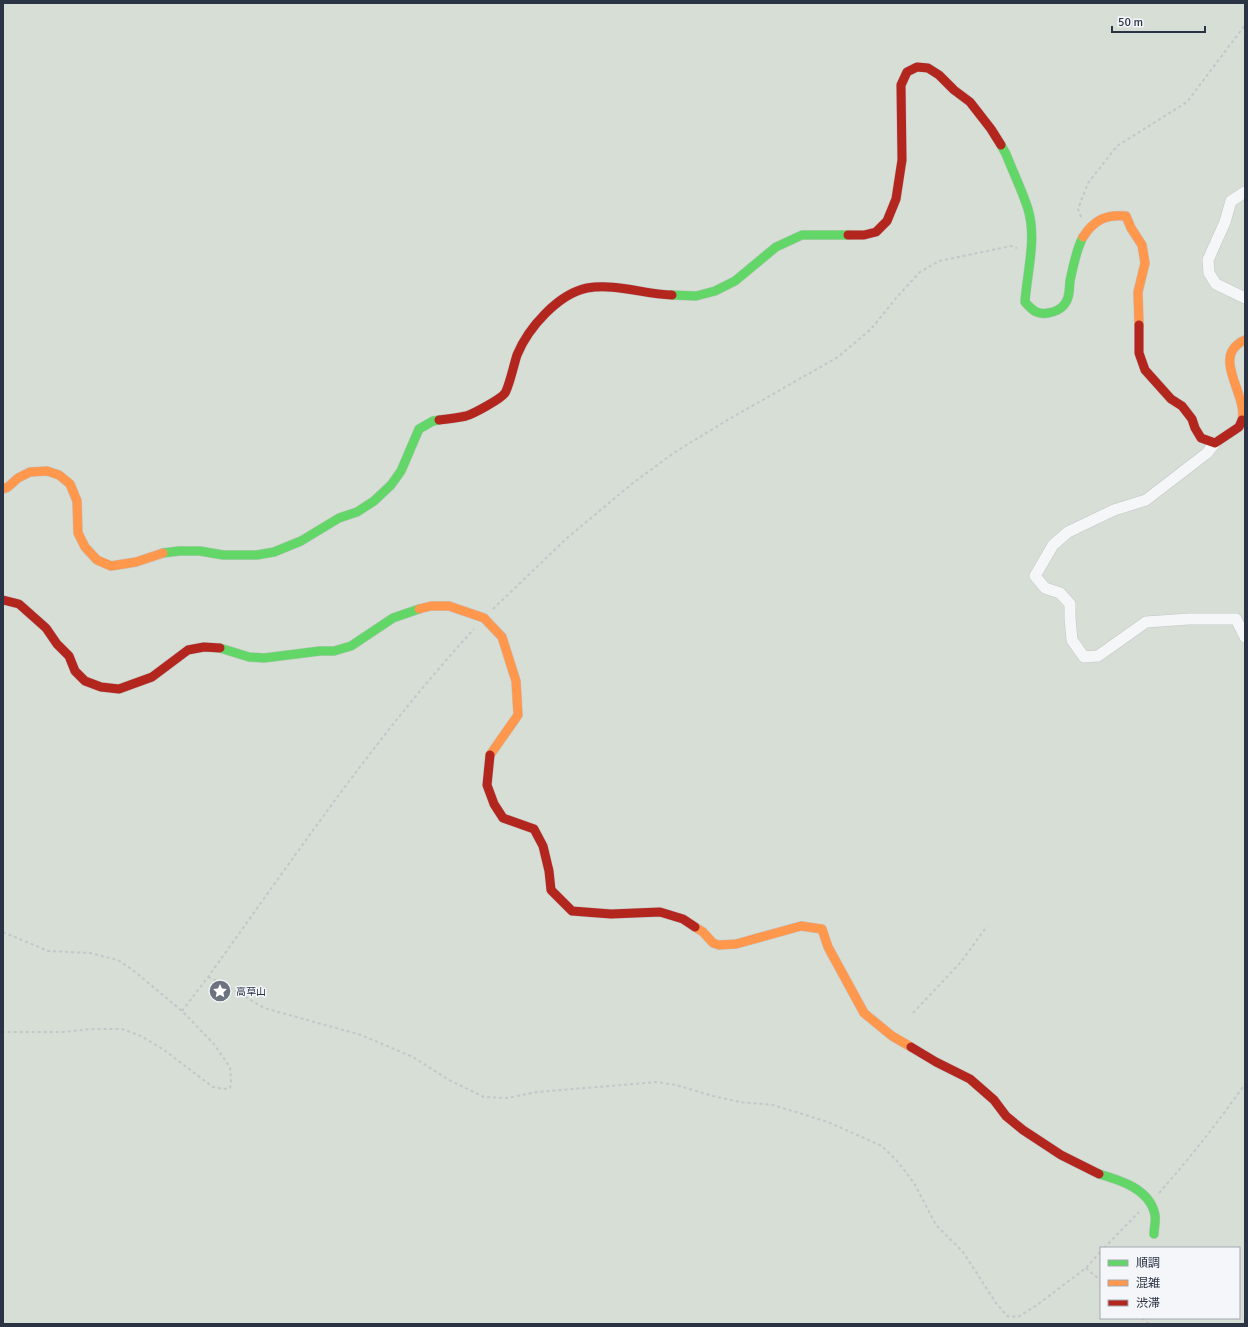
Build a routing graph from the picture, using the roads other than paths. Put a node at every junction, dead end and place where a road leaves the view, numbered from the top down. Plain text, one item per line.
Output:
1 (1245, 192) edge
2 (1245, 298) edge
3 (1245, 340) edge
4 (1215, 443) junction
5 (3, 489) edge
6 (3, 600) edge
7 (1245, 637) edge
8 (1154, 1234) dead end

1 - 2 street
3 - 4 street
4 - 5 street
4 - 7 street
6 - 8 street

